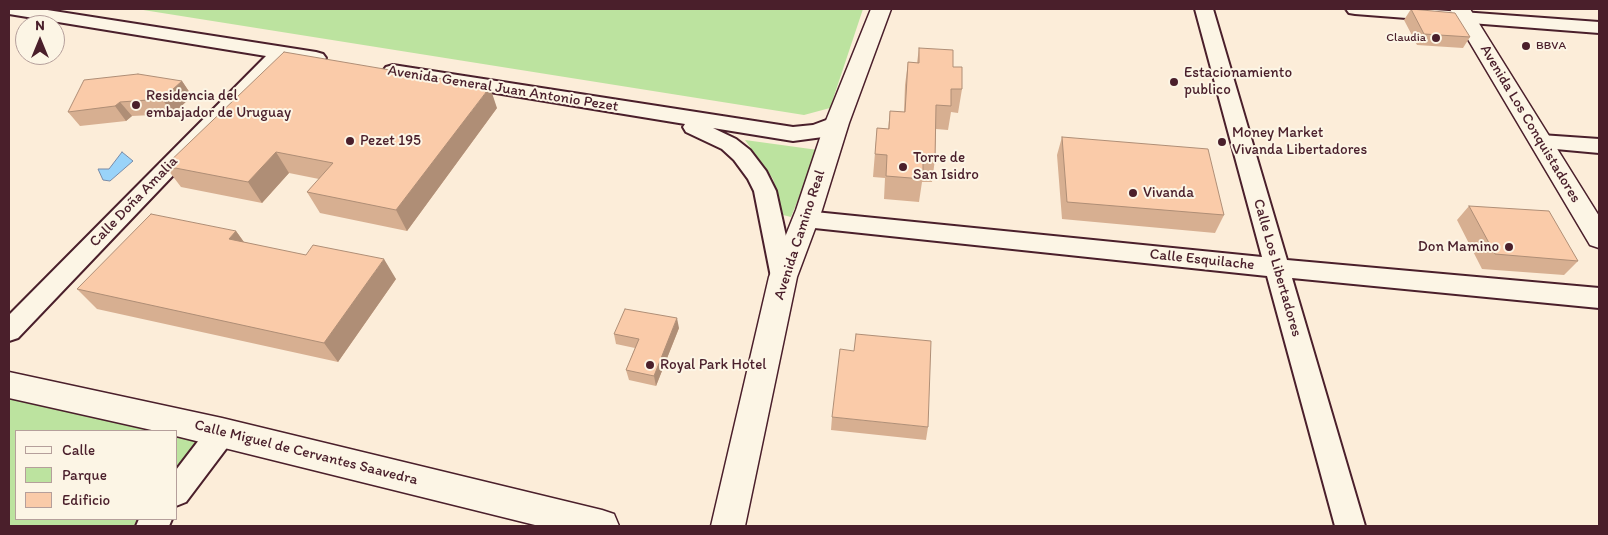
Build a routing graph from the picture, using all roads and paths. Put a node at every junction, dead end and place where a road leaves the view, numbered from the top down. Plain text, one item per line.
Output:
1 (9, 9) edge
2 (881, 9) edge
3 (1204, 9) edge
4 (1355, 9) edge
5 (1463, 13) edge
6 (1599, 28) edge
7 (280, 52) junction
8 (339, 62) edge
9 (378, 68) edge
10 (671, 116) junction
11 (837, 122) junction
12 (1541, 142) junction
13 (1599, 146) edge
14 (805, 219) junction
15 (1599, 238) edge
16 (1278, 268) junction
17 (783, 277) junction
18 (1599, 298) edge
19 (9, 331) edge
20 (9, 385) edge
21 (222, 432) junction
22 (178, 490) edge
23 (602, 526) edge
24 (728, 526) edge
25 (1350, 526) edge

1 - 7 street
2 - 11 main road, Avenida Camino Real
3 - 16 street, Calle Los Libertadores
4 - 5 street
5 - 6 street
5 - 12 main road, Avenida Los Conquistadores
7 - 8 street
7 - 19 street, Calle Doña Amalia
9 - 10 street, Avenida General Juan Antonio Pezet
10 - 11 street, Avenida General Juan Antonio Pezet
10 - 17 street, Avenida General Juan Antonio Pezet
11 - 14 main road, Avenida Camino Real
12 - 13 street
12 - 15 main road, Avenida Los Conquistadores
14 - 16 street, Calle Esquilache
14 - 17 main road, Avenida Camino Real
16 - 18 street, Calle Esquilache
16 - 25 street, Calle Los Libertadores
17 - 24 main road, Avenida Camino Real
20 - 21 main road, Calle Miguel de Cervantes Saavedra
21 - 22 street
21 - 23 main road, Calle Miguel de Cervantes Saavedra

